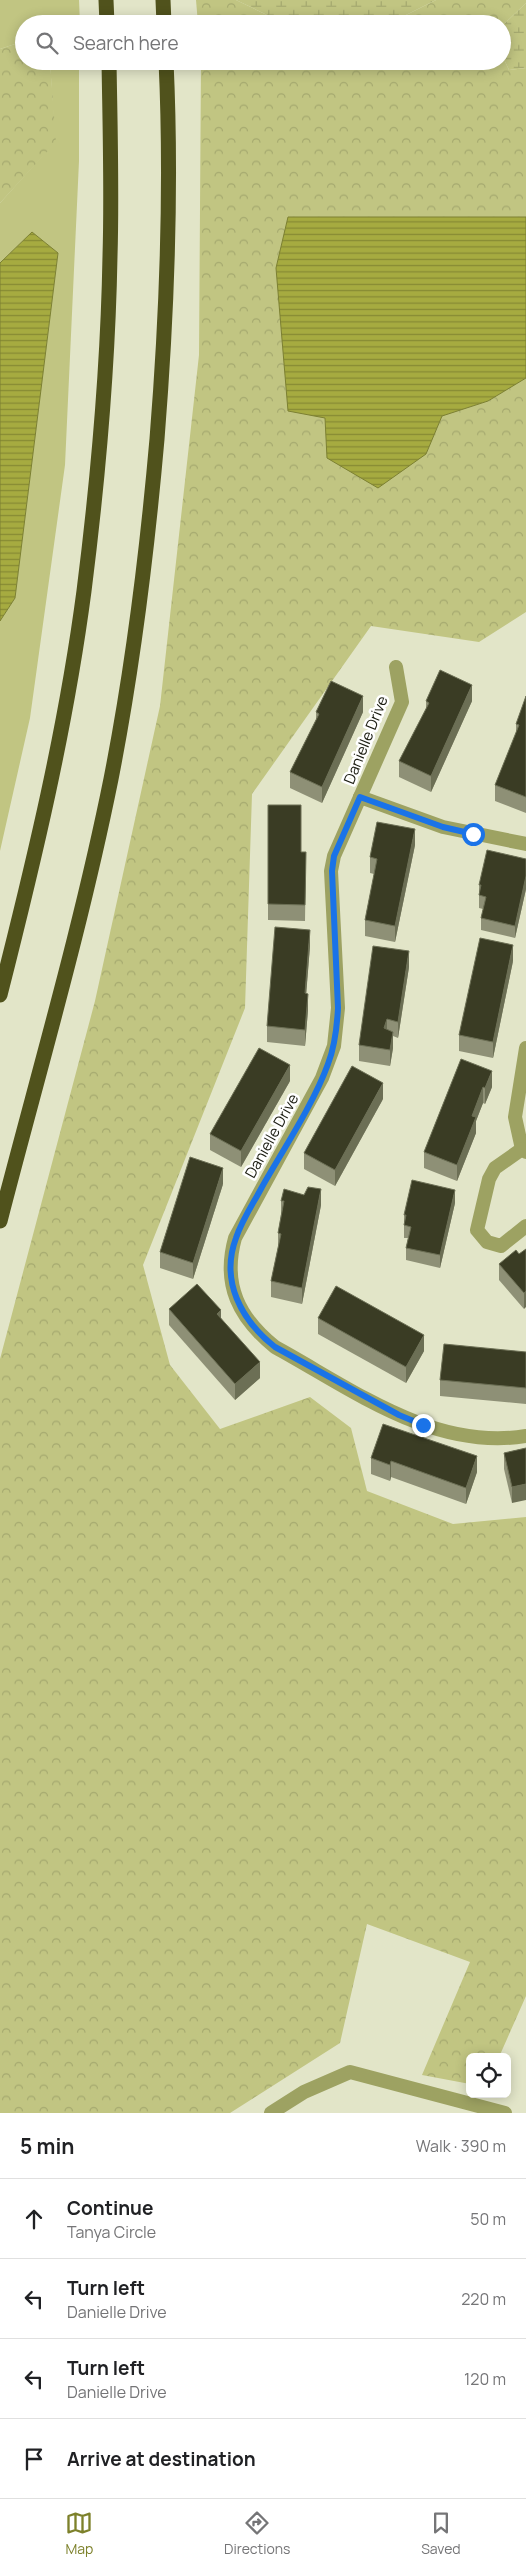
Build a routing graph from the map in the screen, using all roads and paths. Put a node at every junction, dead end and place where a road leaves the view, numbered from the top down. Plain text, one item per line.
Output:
1 (106, 0) edge
2 (163, 0) edge
3 (107, 15) edge
4 (164, 15) edge
5 (109, 70) edge
6 (166, 70) edge
7 (396, 667) dead end
8 (360, 797) junction
9 (526, 844) edge
10 (0, 995) edge
11 (526, 1048) edge
12 (524, 1150) edge
13 (0, 1221) edge
14 (526, 1226) edge
15 (526, 1436) edge
16 (270, 2113) edge
17 (505, 2113) edge

1 - 3 highway
2 - 4 highway
5 - 10 highway
6 - 13 highway
7 - 8 street, Danielle Drive
8 - 9 street
8 - 15 street, Danielle Drive
11 - 12 street
12 - 14 street
16 - 17 street

